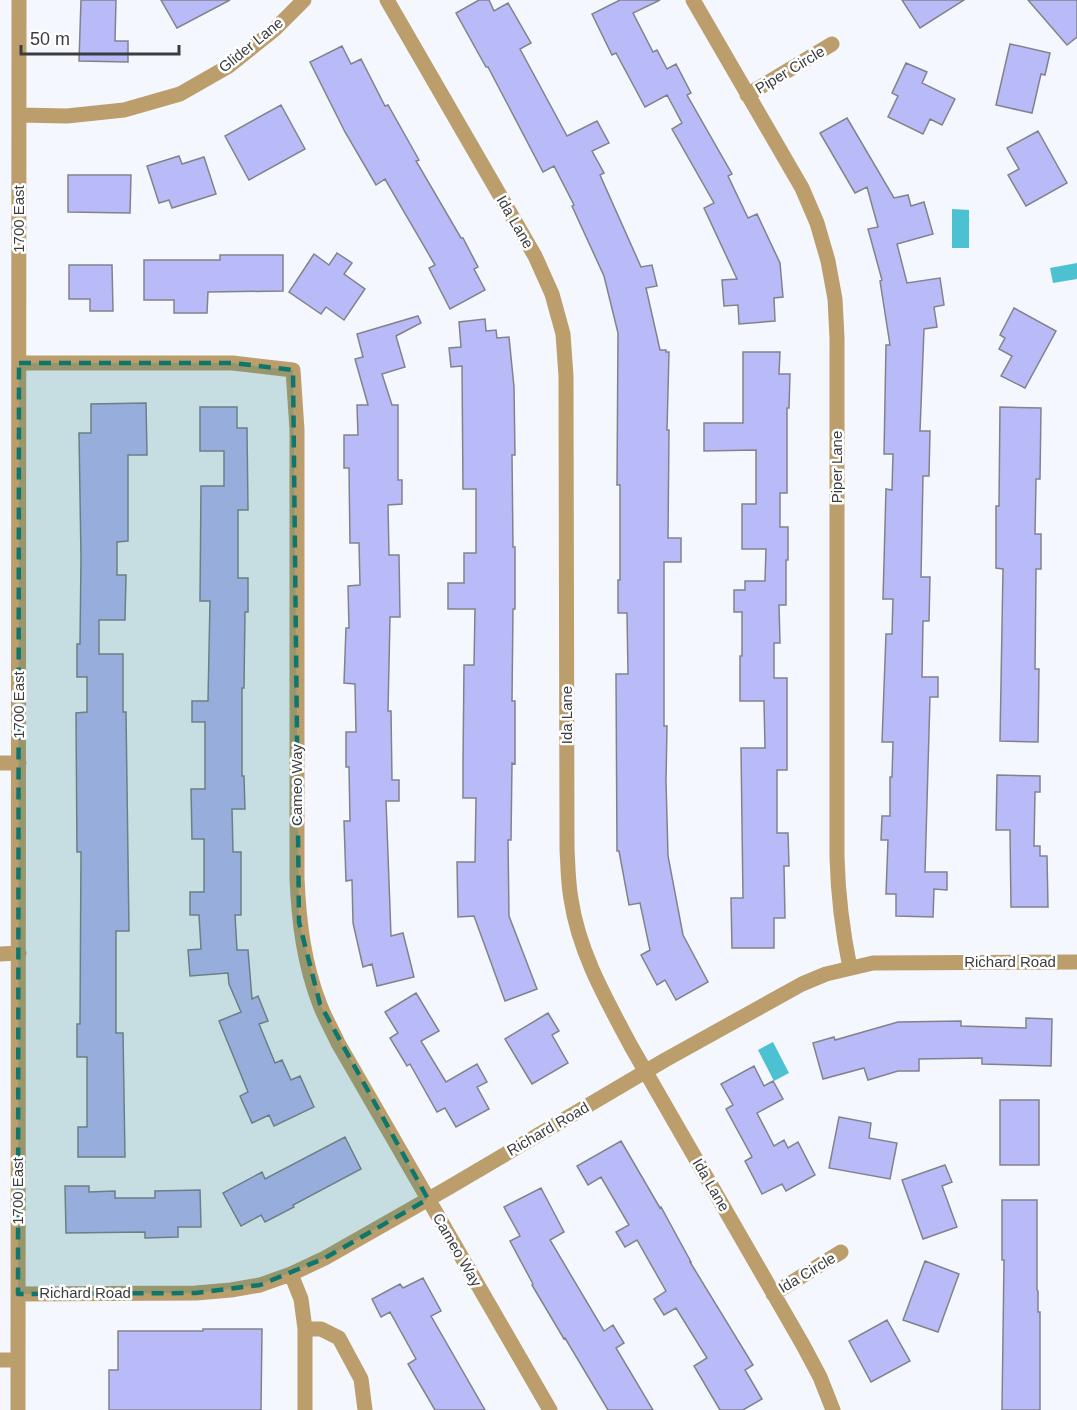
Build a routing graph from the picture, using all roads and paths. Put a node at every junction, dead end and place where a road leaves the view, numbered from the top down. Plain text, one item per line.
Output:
1 (19, 0) edge
2 (303, 0) edge
3 (387, 0) edge
4 (693, 0) edge
5 (832, 44) dead end
6 (747, 95) junction
7 (19, 115) junction
8 (19, 363) junction
9 (0, 763) edge
10 (18, 763) junction
11 (18, 952) junction
12 (0, 954) edge
13 (1077, 962) edge
14 (850, 968) junction
15 (646, 1071) junction
16 (428, 1199) junction
17 (841, 1252) dead end
18 (291, 1274) junction
19 (18, 1294) junction
20 (773, 1294) junction
21 (305, 1329) junction
22 (0, 1360) edge
23 (18, 1360) junction
24 (18, 1410) edge
25 (305, 1410) edge
26 (365, 1410) edge
27 (550, 1410) edge
28 (833, 1410) edge

1 - 7 street, 1700 East
2 - 7 street, Glider Lane
3 - 15 street, Ida Lane
4 - 6 street, Piper Lane
5 - 6 street, Piper Circle
6 - 14 street, Piper Lane
7 - 8 street, 1700 East
8 - 10 street, 1700 East
8 - 16 street, Cameo Way
9 - 10 street
10 - 11 street, 1700 East
11 - 12 street
11 - 19 street, 1700 East
13 - 14 street, Richard Road
14 - 15 street, Richard Road
15 - 16 street, Richard Road
15 - 20 street, Ida Lane
16 - 18 street, Richard Road
16 - 27 street, Cameo Way
17 - 20 street, Ida Circle
18 - 19 street, Richard Road
18 - 21 street
19 - 23 street, 1700 East
20 - 28 street, Ida Lane
21 - 25 street
21 - 26 street
22 - 23 street
23 - 24 street, 1700 East

